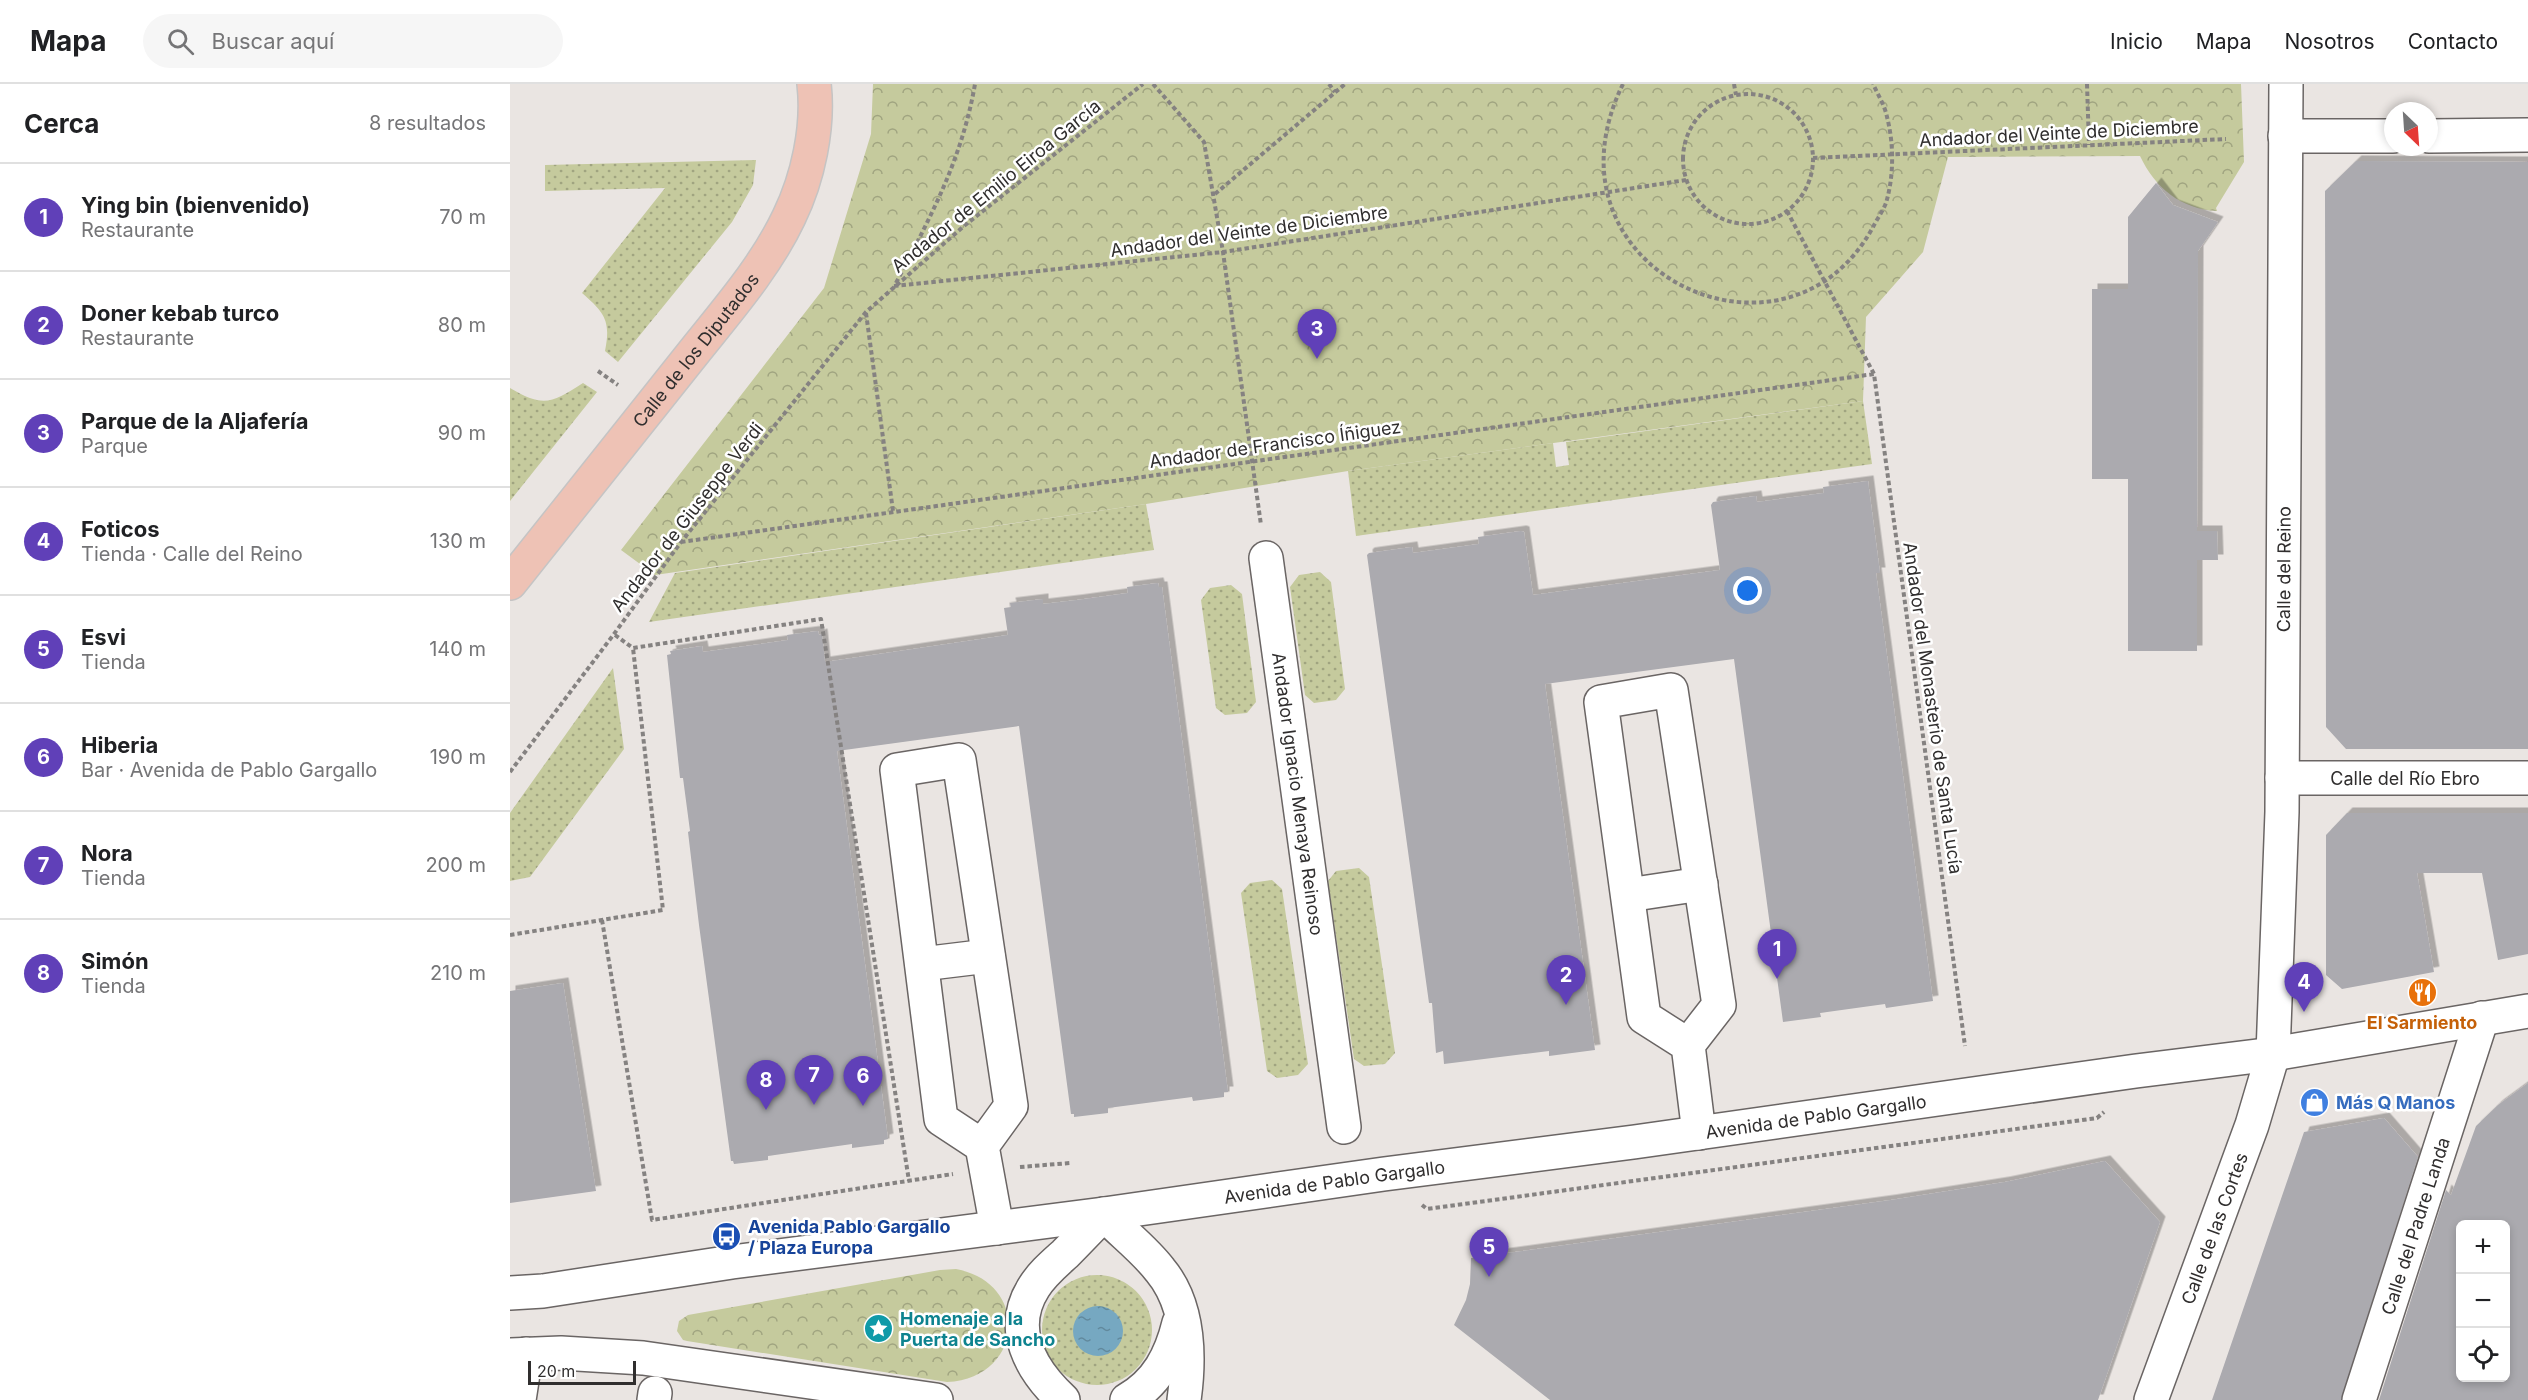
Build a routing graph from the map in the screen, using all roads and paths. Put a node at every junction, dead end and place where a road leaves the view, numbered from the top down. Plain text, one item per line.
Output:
1 (814, 84) edge
2 (975, 84) edge
3 (1143, 84) edge
4 (1153, 84) edge
5 (1329, 84) edge
6 (1345, 84) edge
7 (1623, 84) edge
8 (1734, 84) edge
9 (1873, 84) edge
10 (2087, 84) edge
11 (2286, 84) edge
12 (1335, 92) junction
13 (1736, 95) junction
14 (2528, 135) edge
15 (2285, 136) junction
16 (2384, 136) edge
17 (2438, 136) edge
18 (2226, 139) dead end
19 (2089, 145) junction
20 (1893, 154) junction
21 (1813, 158) junction
22 (1686, 180) junction
23 (1606, 192) junction
24 (1214, 195) junction
25 (1787, 211) junction
26 (1223, 252) junction
27 (1824, 281) junction
28 (894, 286) junction
29 (866, 312) junction
30 (598, 371) dead end
31 (1874, 374) junction
32 (618, 386) dead end
33 (1252, 462) junction
34 (893, 511) junction
35 (681, 542) junction
36 (1266, 558) joint
37 (510, 584) edge
38 (614, 634) junction
39 (633, 648) junction
40 (510, 772) edge
41 (2282, 778) junction
42 (2528, 778) edge
43 (1701, 884) junction
44 (1628, 895) junction
45 (602, 920) junction
46 (510, 935) edge
47 (988, 956) junction
48 (922, 964) junction
49 (2528, 1011) edge
50 (2482, 1018) junction
51 (1688, 1045) junction
52 (1965, 1046) dead end
53 (2273, 1054) junction
54 (2105, 1112) dead end
55 (1344, 1127) dead end
56 (1699, 1133) junction
57 (982, 1146) junction
58 (1420, 1204) dead end
59 (1104, 1214) junction
60 (997, 1228) junction
61 (510, 1293) edge
62 (1181, 1316) junction
63 (518, 1354) edge
64 (917, 1399) edge
65 (519, 1400) edge
66 (1063, 1400) edge
67 (1127, 1400) edge
68 (1184, 1400) edge
69 (2151, 1400) edge
70 (2359, 1400) edge

1 - 37 main road, Calle de los Diputados
2 - 28 path
3 - 28 path, Andador de Emilio Eiroa García
4 - 24 path
5 - 12 path
6 - 12 path
7 - 23 path
8 - 13 path
9 - 20 path
10 - 19 path
11 - 15 street, Calle del Reino
12 - 24 path
13 - 21 path
13 - 22 path
14 - 17 street
15 - 16 street
15 - 41 street, Calle del Reino
18 - 19 path, Andador del Veinte de Diciembre
19 - 20 path, Andador del Veinte de Diciembre
20 - 21 path, Andador del Veinte de Diciembre
20 - 27 path
21 - 25 path
22 - 23 path, Andador del Veinte de Diciembre
22 - 25 path
23 - 26 path, Andador del Veinte de Diciembre
23 - 27 path
24 - 26 path
25 - 27 path
26 - 28 path, Andador del Veinte de Diciembre
26 - 33 path
27 - 31 path
28 - 29 path, Andador de Giuseppe Verdi
29 - 34 path
29 - 35 path, Andador de Giuseppe Verdi
30 - 32 path
31 - 33 path, Andador de Francisco Íñiguez
31 - 52 path, Andador del Monasterio de Santa Lucía
33 - 34 path, Andador de Francisco Íñiguez
33 - 36 path
34 - 35 path, Andador de Francisco Íñiguez
35 - 38 path, Andador de Giuseppe Verdi
36 - 55 street, Andador Ignacio Menaya Reinoso
38 - 39 path
38 - 40 path, Andador de Giuseppe Verdi
39 - 45 path
39 - 45 path
41 - 42 street, Calle del Río Ebro
41 - 53 street, Calle del Reino
43 - 44 street
43 - 44 street
43 - 51 street
44 - 51 street
45 - 46 path
47 - 48 street
47 - 48 street
47 - 57 street
48 - 57 street
49 - 50 street, Avenida de Pablo Gargallo
50 - 53 street, Avenida de Pablo Gargallo
50 - 70 street, Calle del Padre Landa
51 - 56 street
53 - 56 street, Avenida de Pablo Gargallo
53 - 69 street, Calle de las Cortes
54 - 58 path, Avenida de Pablo Gargallo
56 - 59 street, Avenida de Pablo Gargallo
57 - 60 street
59 - 60 street, Avenida de Pablo Gargallo
59 - 62 street
59 - 66 street
60 - 61 street, Avenida de Pablo Gargallo
62 - 67 street
62 - 68 street
63 - 64 street
63 - 65 street

